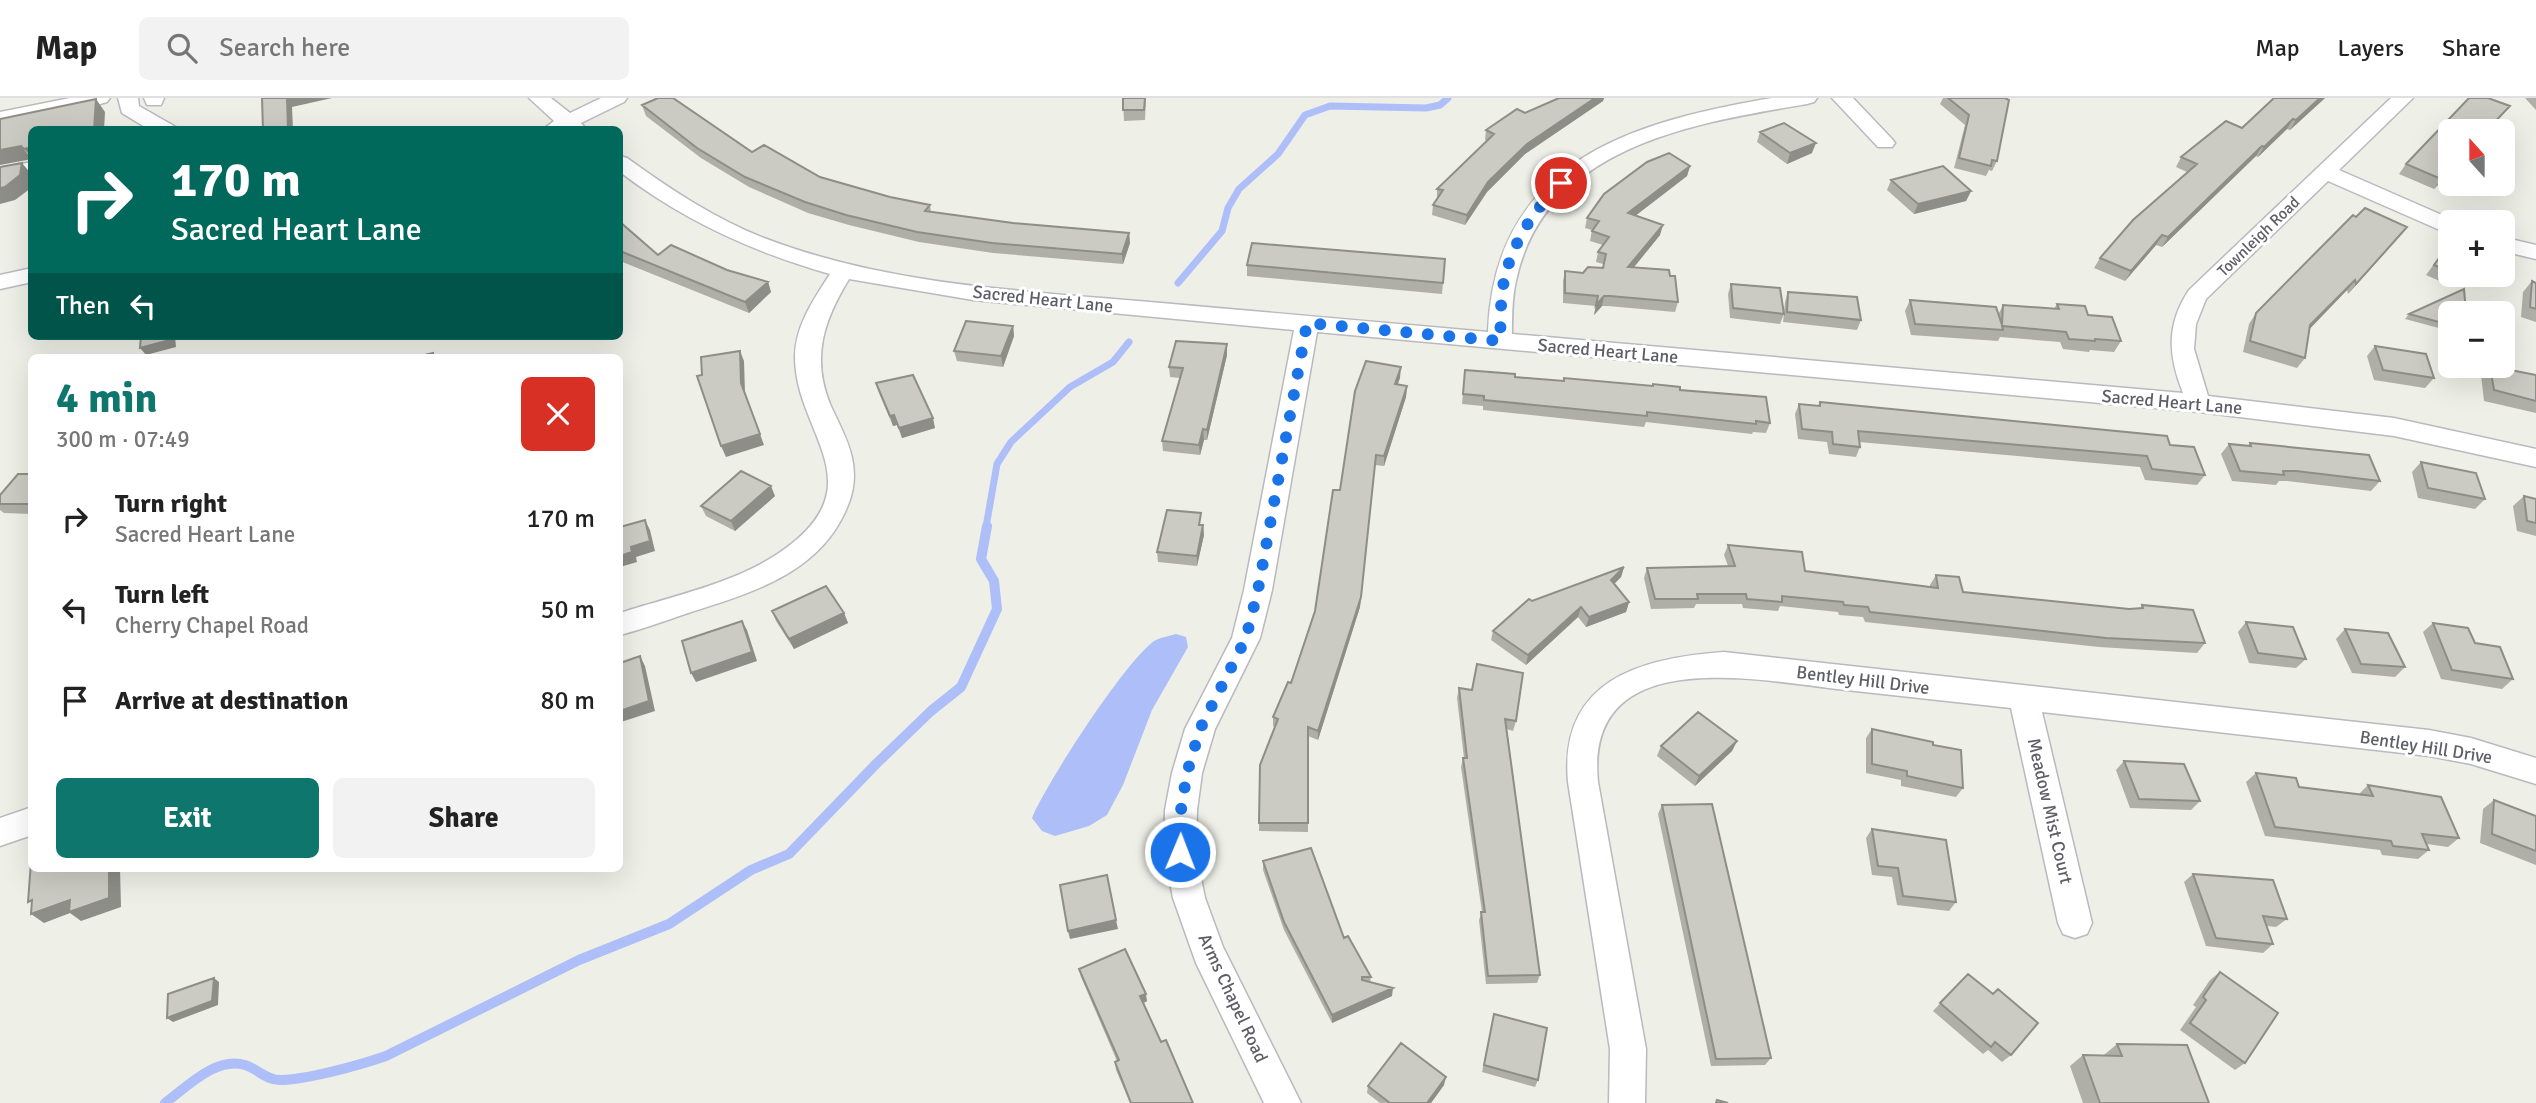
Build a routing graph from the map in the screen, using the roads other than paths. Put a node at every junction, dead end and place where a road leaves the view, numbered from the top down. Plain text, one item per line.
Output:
1 (100, 98) edge
2 (128, 98) edge
3 (539, 98) edge
4 (617, 98) edge
5 (1807, 98) edge
6 (1842, 98) edge
7 (2403, 98) edge
8 (0, 118) edge
9 (160, 126) edge
10 (564, 126) edge
11 (567, 126) edge
12 (1885, 142) dead end
13 (623, 164) edge
14 (28, 170) edge
15 (2325, 172) junction
16 (0, 174) edge
17 (2438, 221) edge
18 (2515, 247) edge
19 (2536, 252) edge
20 (843, 271) junction
21 (28, 276) edge
22 (0, 282) edge
23 (1307, 323) junction
24 (1500, 341) junction
25 (2199, 403) junction
26 (2536, 458) edge
27 (623, 623) edge
28 (2024, 699) junction
29 (2536, 771) edge
30 (28, 822) edge
31 (0, 832) edge
32 (2075, 923) dead end
33 (1283, 1103) edge
34 (1627, 1103) edge

1 - 8 street
2 - 9 street
3 - 10 street
4 - 11 street
5 - 24 street
6 - 12 street
7 - 15 street, Townleigh Road
13 - 20 street, Sacred Heart Lane
14 - 16 street
15 - 17 street
15 - 25 street, Townleigh Road
18 - 19 street
20 - 23 street, Sacred Heart Lane
20 - 27 street
21 - 22 street
23 - 24 street, Sacred Heart Lane
23 - 33 street, Arms Chapel Road
24 - 25 street, Sacred Heart Lane
25 - 26 street, Sacred Heart Lane
28 - 29 street, Bentley Hill Drive
28 - 32 street, Meadow Mist Court
28 - 34 street, Bentley Hill Drive
30 - 31 street

